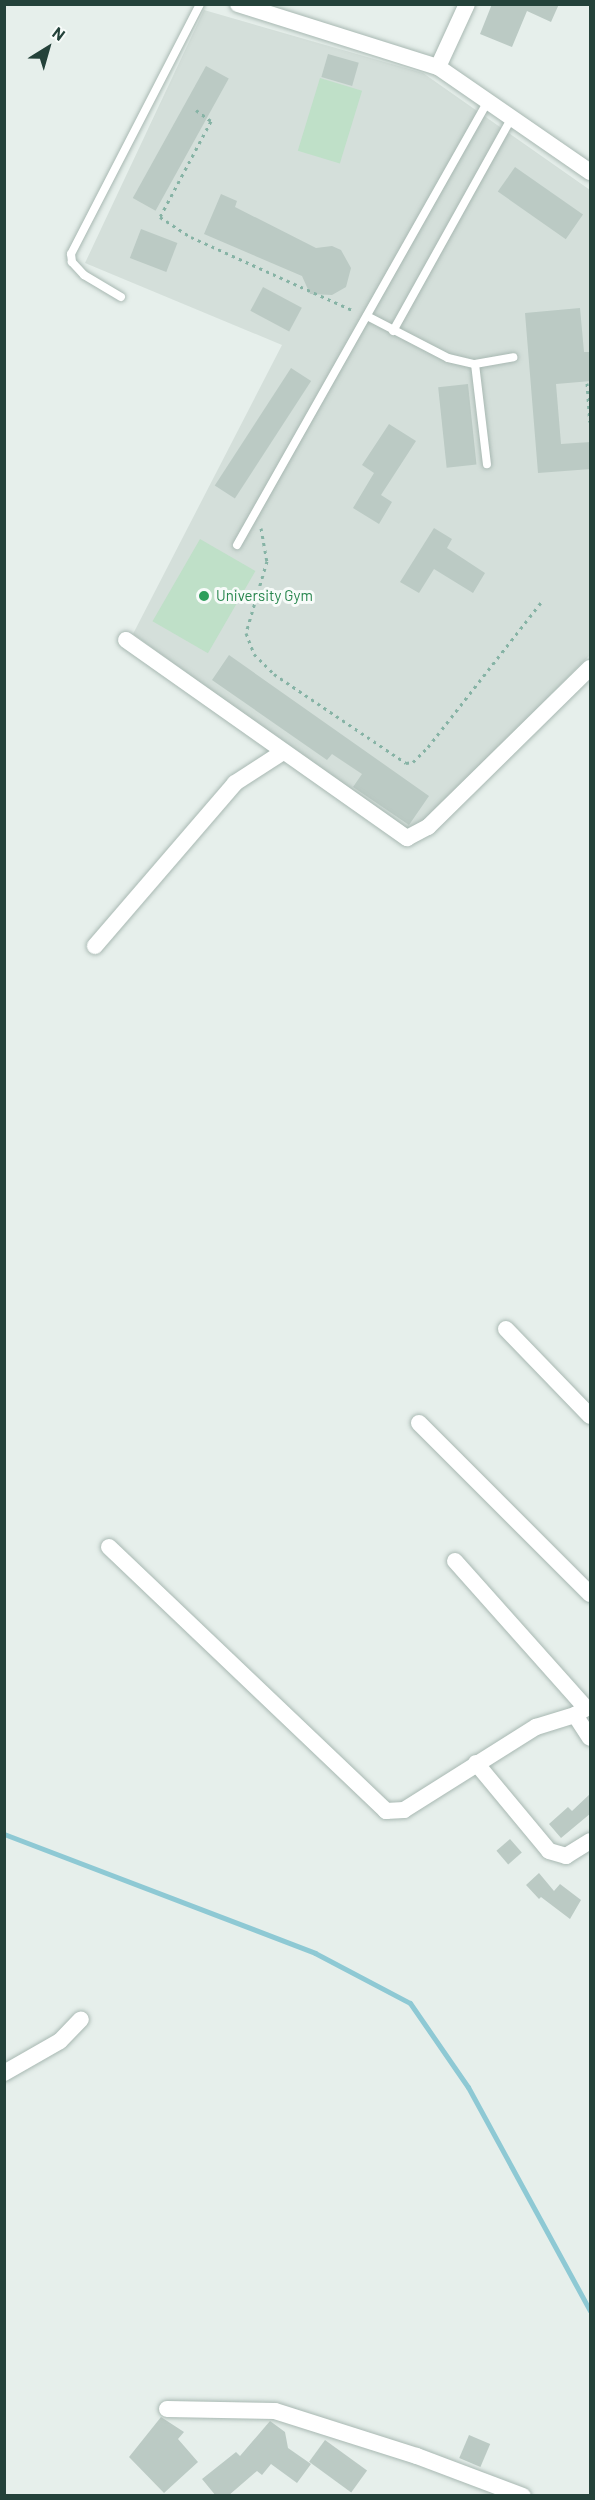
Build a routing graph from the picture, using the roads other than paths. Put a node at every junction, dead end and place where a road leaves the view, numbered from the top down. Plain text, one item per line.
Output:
1 (200, 4) edge
2 (238, 4) edge
3 (467, 4) edge
4 (438, 67) junction
5 (489, 100) junction
6 (512, 116) junction
7 (591, 172) edge
8 (120, 297) dead end
9 (367, 316) junction
10 (393, 331) junction
11 (513, 357) dead end
12 (476, 364) junction
13 (487, 464) dead end
14 (237, 545) dead end
15 (126, 640) dead end
16 (591, 668) edge
17 (283, 752) junction
18 (95, 946) dead end
19 (506, 1329) dead end
20 (591, 1416) edge
21 (419, 1423) dead end
22 (109, 1547) dead end
23 (455, 1561) dead end
24 (591, 1594) edge
25 (584, 1710) edge
26 (591, 1738) edge
27 (476, 1763) junction
28 (591, 1841) edge
29 (81, 2019) dead end
30 (4, 2073) edge
31 (167, 2409) dead end
32 (523, 2496) edge

1 - 8 lane
2 - 4 street
3 - 4 street
4 - 5 street
5 - 6 street
5 - 9 lane
6 - 7 street
6 - 10 lane
9 - 10 lane
9 - 14 lane
10 - 12 lane
11 - 12 lane
12 - 13 lane
15 - 17 street
16 - 17 street
17 - 18 street
19 - 20 street
21 - 24 street
22 - 27 street
23 - 25 street
25 - 26 street
25 - 27 street
27 - 28 street
29 - 30 street
31 - 32 street

